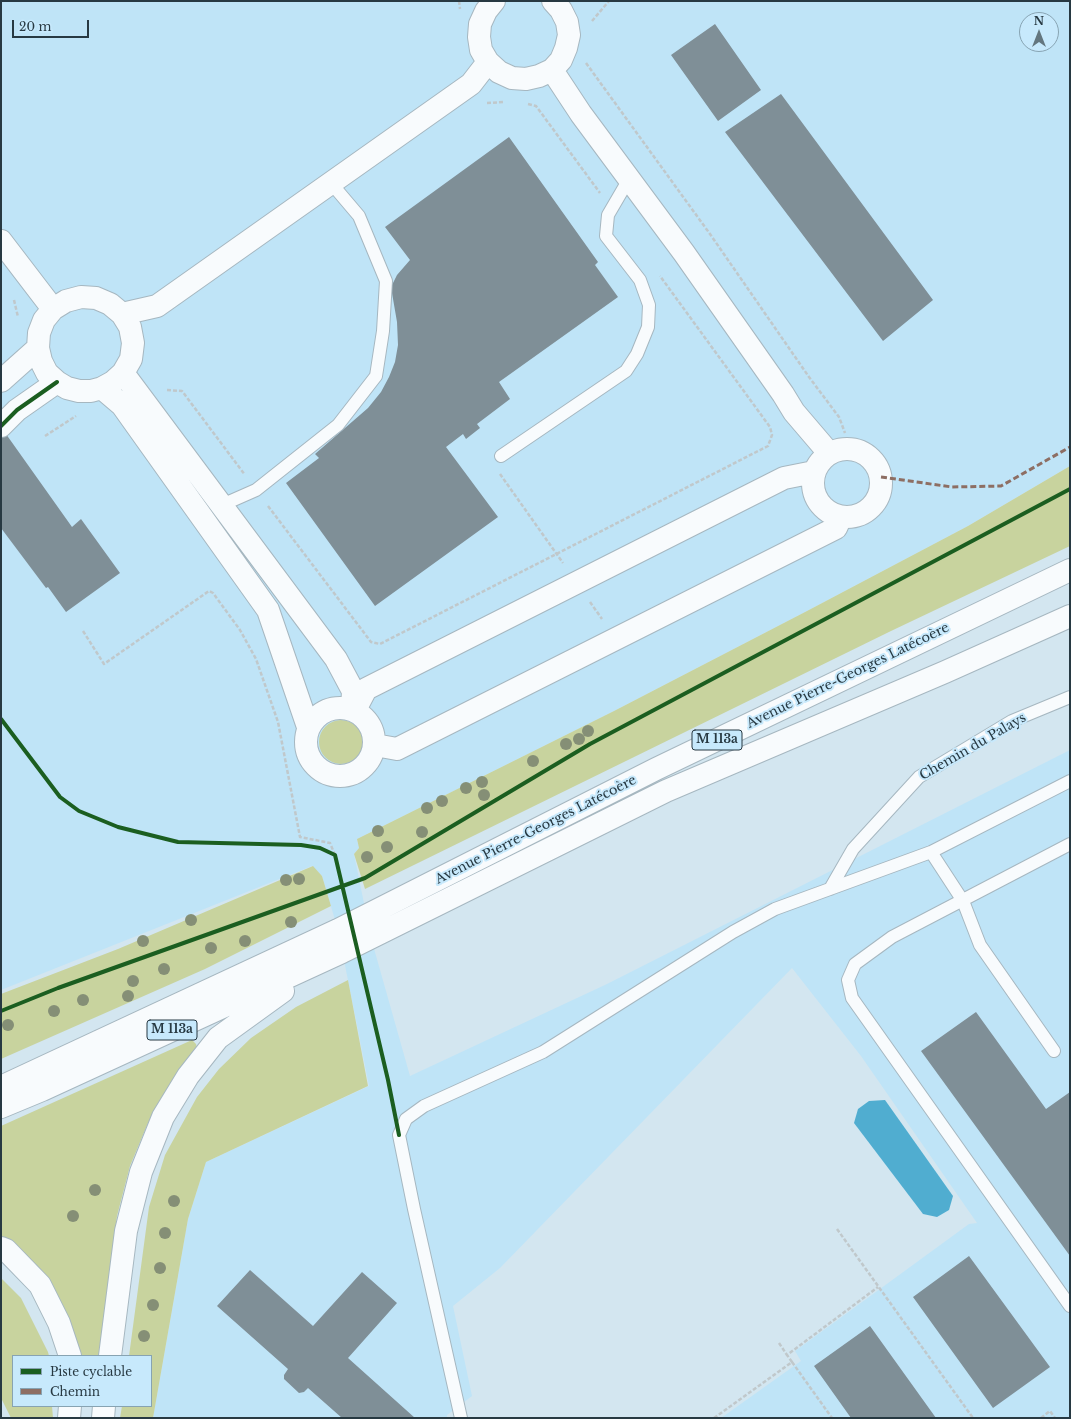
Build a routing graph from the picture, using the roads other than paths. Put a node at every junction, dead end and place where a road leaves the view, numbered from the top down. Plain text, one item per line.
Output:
1 (486, 4) edge
2 (562, 4) edge
3 (488, 62) junction
4 (552, 70) junction
5 (629, 179) junction
6 (331, 183) junction
7 (1, 241) edge
8 (53, 309) junction
9 (122, 314) junction
10 (38, 348) junction
11 (123, 373) junction
12 (1, 381) edge
13 (57, 382) junction
14 (102, 388) junction
15 (1, 426) edge
16 (829, 453) junction
17 (501, 456) road end
18 (814, 472) junction
19 (222, 505) junction
20 (840, 517) junction
21 (1070, 570) edge
22 (1070, 616) edge
23 (1070, 697) edge
24 (353, 710) junction
25 (308, 727) junction
26 (374, 745) junction
27 (1070, 781) edge
28 (1070, 844) edge
29 (931, 852) junction
30 (830, 889) junction
31 (963, 901) junction
32 (342, 952) junction
33 (1054, 1050) dead end
34 (69, 1056) junction
35 (1, 1080) edge
36 (1, 1087) edge
37 (1, 1107) edge
38 (1, 1248) edge
39 (1070, 1306) edge
40 (70, 1355) edge
41 (110, 1355) edge
42 (70, 1407) edge
43 (104, 1407) edge
44 (68, 1418) edge
45 (103, 1418) edge
46 (461, 1418) edge

1 - 3 street
2 - 4 street
3 - 4 street
3 - 6 street
4 - 5 street
5 - 16 street
5 - 17 lane
6 - 9 street
6 - 19 lane
7 - 8 street
8 - 9 street
8 - 10 street
9 - 11 street
10 - 12 street
10 - 13 street
11 - 14 street
11 - 19 street
13 - 14 street
13 - 15 street
14 - 25 street
16 - 18 street
16 - 20 street
18 - 20 street
18 - 24 street
19 - 24 street
20 - 26 street
21 - 34 street, Avenue Pierre-Georges Latécoère / M 113a
22 - 32 street, Avenue Pierre-Georges Latécoère / M 113a
23 - 30 lane, Chemin du Palays
24 - 25 street
24 - 26 street
25 - 26 street
27 - 29 lane
28 - 31 lane
29 - 30 lane
29 - 31 lane
30 - 46 lane
31 - 33 lane
31 - 39 lane
32 - 37 street, Avenue Pierre-Georges Latécoère / M 113a
32 - 41 street
34 - 35 street
34 - 36 street, Avenue Pierre-Georges Latécoère / M 113a
38 - 40 street
42 - 44 street
43 - 45 street

